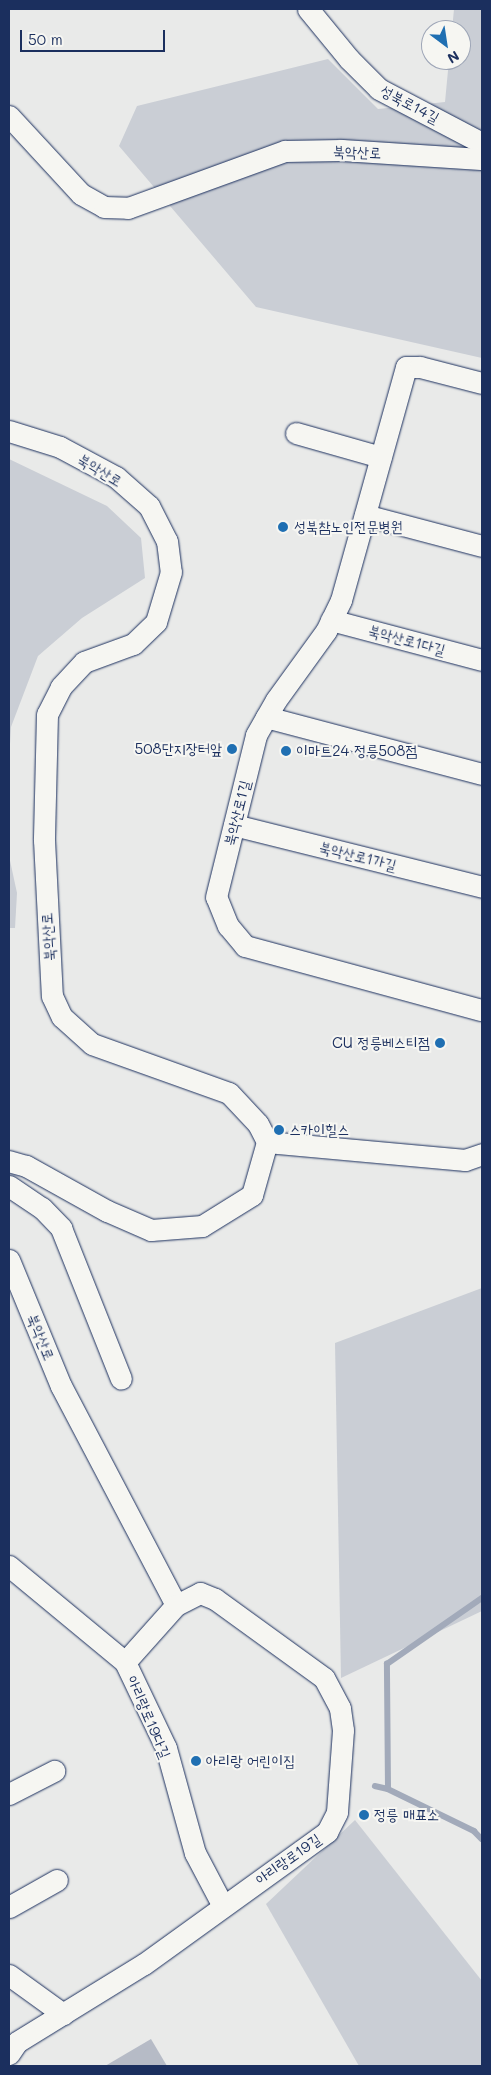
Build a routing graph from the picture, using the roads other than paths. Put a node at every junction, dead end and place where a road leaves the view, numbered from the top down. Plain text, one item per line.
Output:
1 (308, 9) edge
2 (9, 116) edge
3 (482, 143) edge
4 (482, 159) edge
5 (482, 383) edge
6 (9, 431) edge
7 (296, 433) dead end
8 (381, 457) junction
9 (364, 515) junction
10 (482, 546) edge
11 (331, 620) junction
12 (482, 660) edge
13 (266, 717) junction
14 (482, 774) edge
15 (234, 825) junction
16 (482, 887) edge
17 (482, 1012) edge
18 (267, 1142) junction
19 (482, 1154) edge
20 (9, 1161) edge
21 (9, 1186) edge
22 (9, 1260) edge
23 (121, 1380) dead end
24 (11, 1571) edge
25 (176, 1605) junction
26 (125, 1662) junction
27 (54, 1771) dead end
28 (9, 1794) edge
29 (58, 1880) dead end
30 (223, 1906) junction
31 (9, 1907) edge
32 (9, 1974) edge
33 (63, 2014) junction
34 (9, 2054) edge

1 - 3 street, 성북로14길
2 - 4 street, 북악산로
5 - 8 street, 북악산로1길
6 - 18 street, 북악산로
7 - 8 street
8 - 9 street, 북악산로1길
9 - 10 street
9 - 11 street, 북악산로1길
11 - 12 street, 북악산로1다길
11 - 13 street, 북악산로1길
13 - 14 street
13 - 15 street, 북악산로1길
15 - 16 street, 북악산로1가길
15 - 17 street, 북악산로1길
18 - 19 street
18 - 20 street
21 - 23 street
22 - 25 street, 북악산로
24 - 26 street, 아리랑로19다길
25 - 26 street, 아리랑로19길
25 - 30 street, 아리랑로19길
26 - 30 street, 아리랑로19다길
27 - 28 street
29 - 31 street
30 - 33 street, 아리랑로19길
32 - 33 street
33 - 34 street, 아리랑로19길

